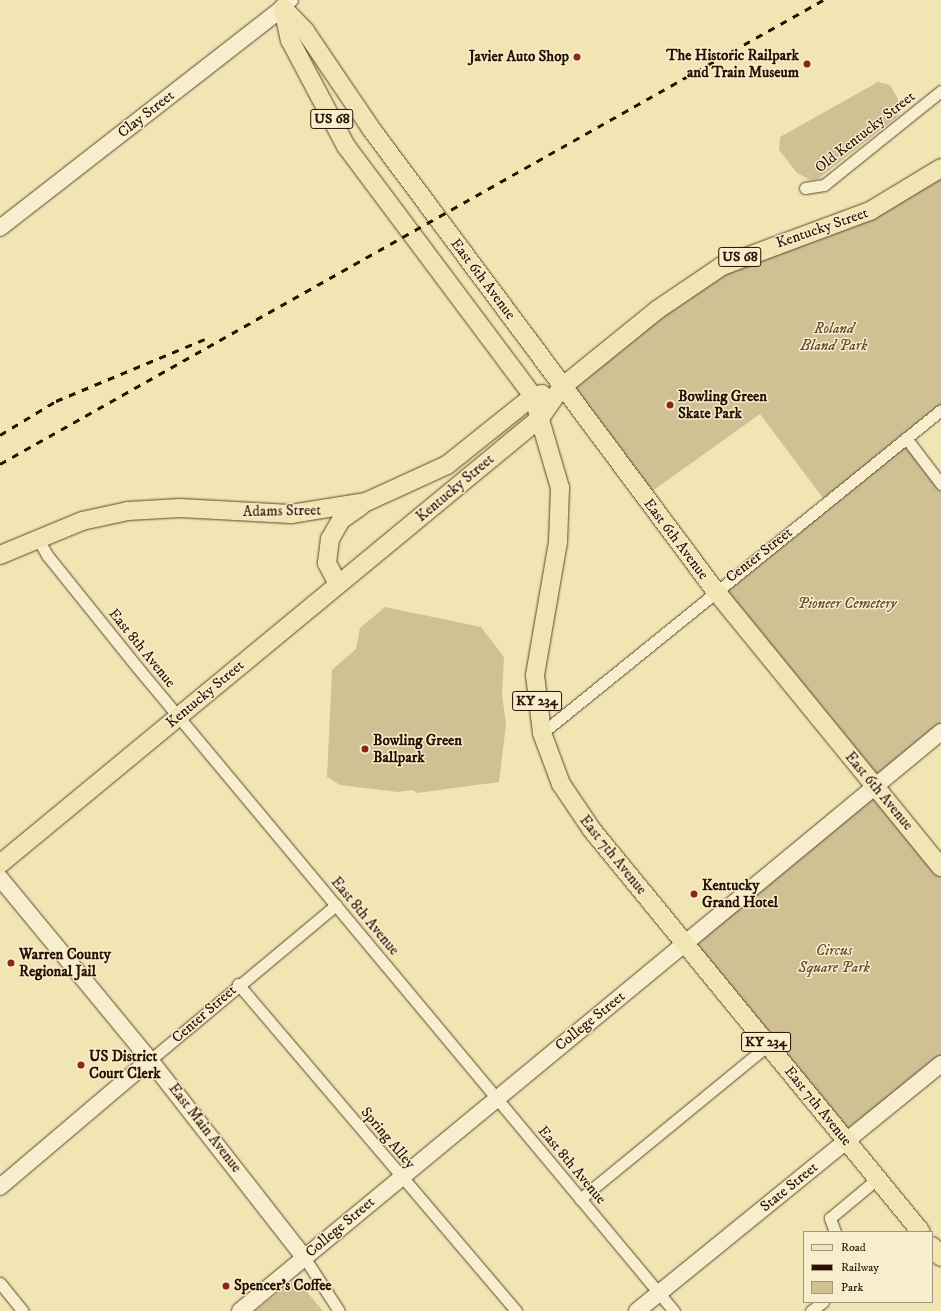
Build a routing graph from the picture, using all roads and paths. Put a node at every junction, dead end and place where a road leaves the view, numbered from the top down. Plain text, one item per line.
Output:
1 (285, 3) edge
2 (939, 98) edge
3 (941, 168) edge
4 (805, 188) dead end
5 (0, 228) edge
6 (562, 387) junction
7 (533, 396) junction
8 (941, 410) edge
9 (540, 418) junction
10 (906, 438) junction
11 (941, 484) edge
12 (366, 502) junction
13 (37, 537) junction
14 (0, 555) edge
15 (338, 584) junction
16 (715, 590) junction
17 (179, 716) junction
18 (941, 732) edge
19 (542, 733) junction
20 (875, 787) junction
21 (0, 864) edge
22 (941, 867) edge
23 (0, 878) edge
24 (336, 905) junction
25 (684, 944) junction
26 (238, 984) junction
27 (768, 1045) junction
28 (150, 1060) junction
29 (941, 1064) edge
30 (496, 1097) junction
31 (846, 1140) junction
32 (401, 1176) junction
33 (877, 1179) junction
34 (0, 1187) edge
35 (580, 1199) junction
36 (835, 1231) edge
37 (920, 1231) edge
38 (933, 1247) edge
39 (304, 1257) junction
40 (941, 1257) edge
41 (0, 1282) edge
42 (659, 1293) junction
43 (822, 1303) edge
44 (23, 1311) edge
45 (240, 1311) edge
46 (340, 1311) edge
47 (516, 1311) edge
48 (637, 1311) edge
49 (674, 1311) edge
50 (811, 1311) edge

1 - 5 street, Clay Street
1 - 6 main road, East 6th Avenue / US 68
1 - 7 main road, East 6th Avenue / US 68
2 - 4 street, Old Kentucky Street
3 - 6 main road, Kentucky Street / US 68
6 - 7 main road, Adams Street
6 - 9 main road, Kentucky Street / US 68
6 - 16 main road, East 6th Avenue
7 - 9 main road, East 7th Avenue / US 68
7 - 12 main road, Adams Street
8 - 10 street, Center Street
9 - 15 main road, Kentucky Street
9 - 19 main road, East 7th Avenue / KY 234
10 - 11 street
10 - 16 street, Center Street
12 - 13 main road, Adams Street
12 - 15 main road
13 - 14 main road, Adams Street
13 - 17 street, East 8th Avenue
15 - 17 main road, Kentucky Street
16 - 19 street, Center Street
16 - 20 main road, East 6th Avenue
17 - 21 main road, Kentucky Street
17 - 24 street, East 8th Avenue
18 - 20 street, College Street
19 - 25 main road, East 7th Avenue / KY 234
20 - 22 main road, East 6th Avenue
20 - 25 street, College Street
23 - 28 street, East Main Avenue
24 - 26 street, Center Street
24 - 30 street, East 8th Avenue
25 - 27 main road, East 7th Avenue / KY 234
25 - 30 street, College Street
26 - 28 street, Center Street
26 - 32 street, Spring Alley
27 - 31 main road, East 7th Avenue / KY 234
27 - 35 street
28 - 34 street, Center Street
28 - 39 street, East Main Avenue
29 - 31 street, State Street
30 - 32 street, College Street
30 - 35 street, East 8th Avenue
31 - 33 main road, East 7th Avenue / KY 234
31 - 42 street, State Street
32 - 39 street, College Street
32 - 47 street, Spring Alley
33 - 36 street
33 - 37 main road, East 7th Avenue / KY 234
35 - 42 street, East 8th Avenue
38 - 40 main road
39 - 45 street, College Street
39 - 46 street, East Main Avenue
41 - 44 street
42 - 48 street, State Street
42 - 49 street, East 8th Avenue
43 - 50 street

